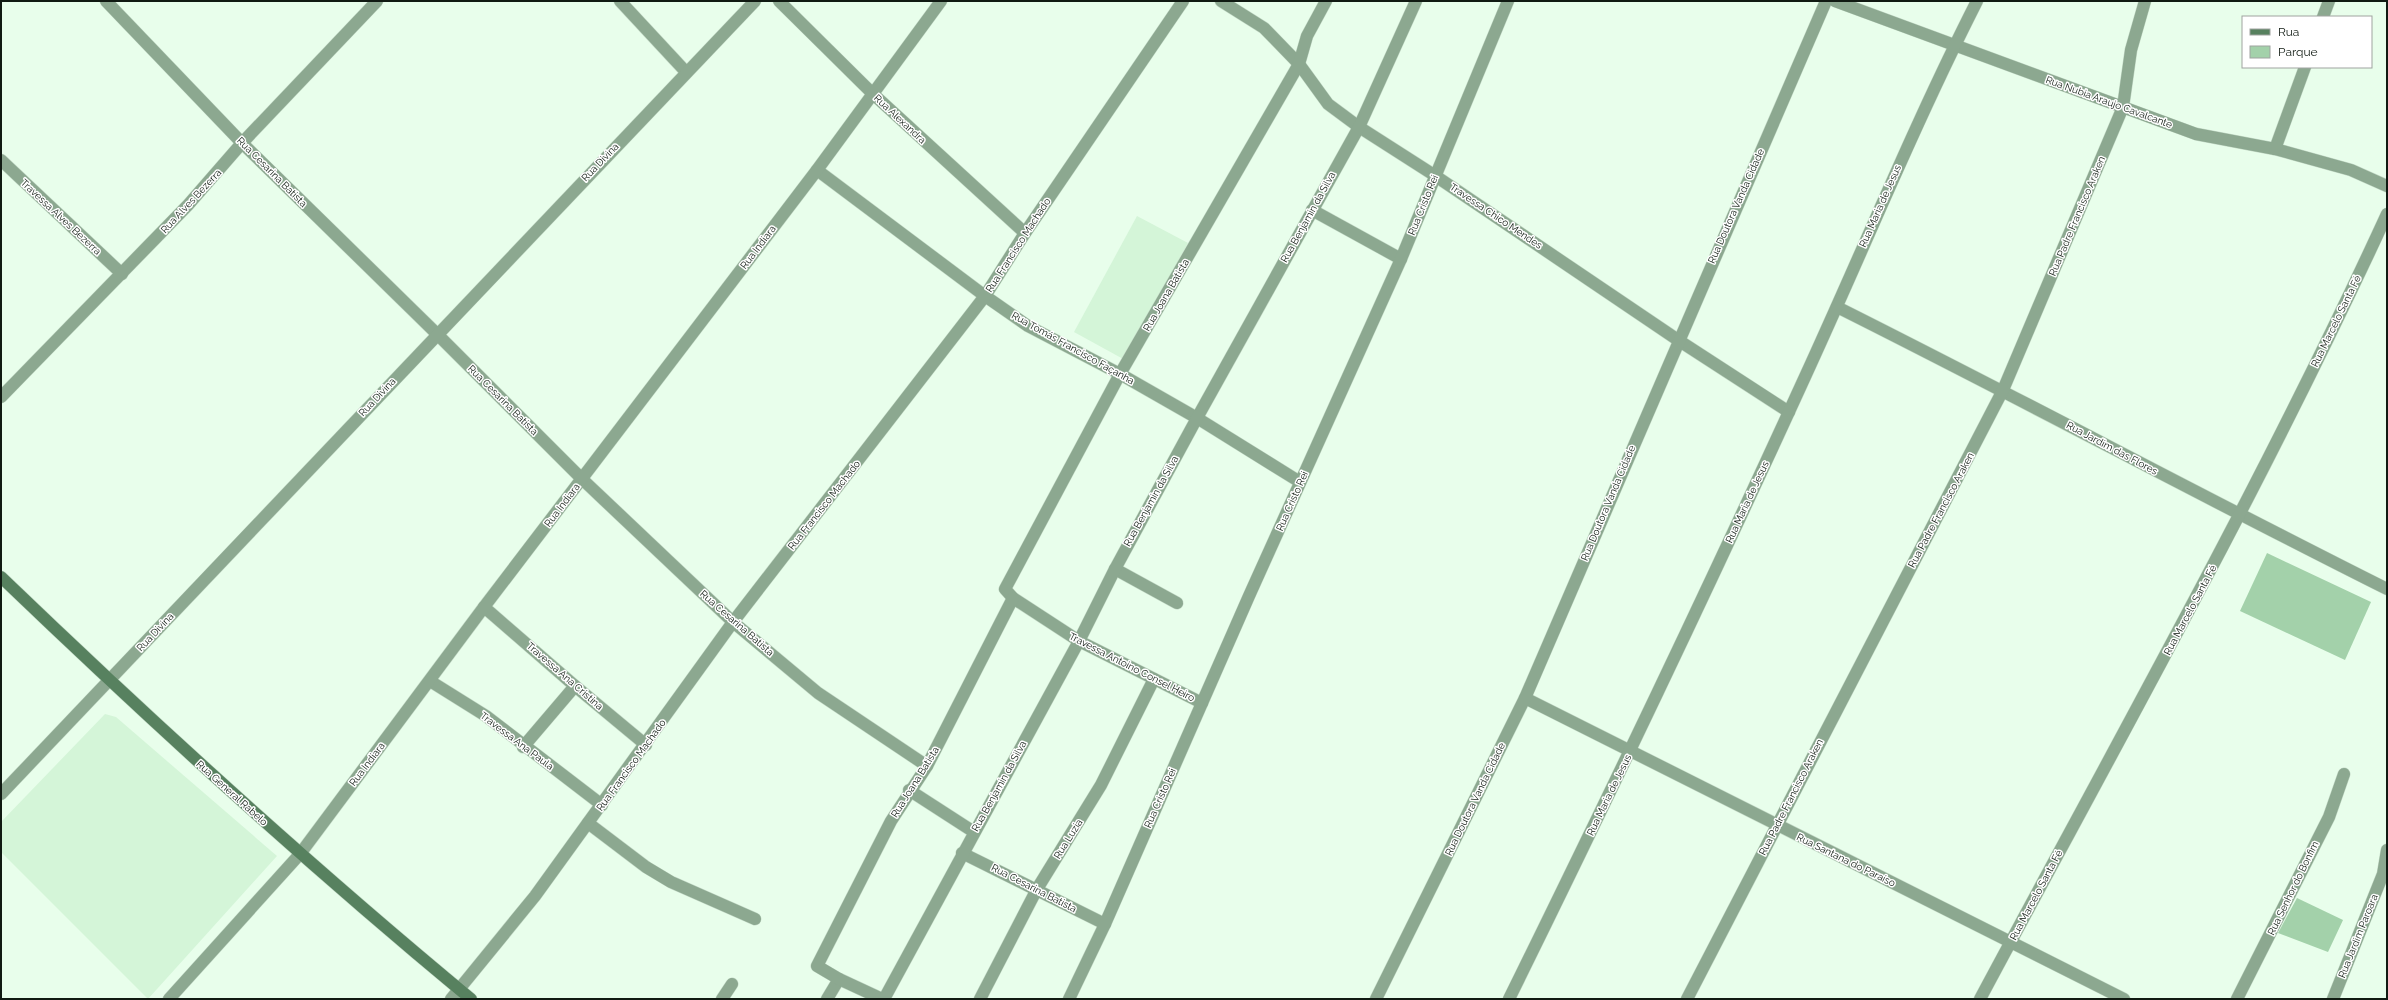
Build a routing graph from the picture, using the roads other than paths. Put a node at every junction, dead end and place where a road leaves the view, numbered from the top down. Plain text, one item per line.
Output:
1 (106, 1) edge
2 (377, 1) edge
3 (620, 1) edge
4 (755, 1) edge
5 (779, 1) edge
6 (941, 1) edge
7 (1183, 1) edge
8 (1222, 1) edge
9 (1326, 1) edge
10 (1416, 1) edge
11 (1508, 1) edge
12 (1826, 1) edge
13 (1835, 1) edge
14 (1977, 1) edge
15 (2145, 1) edge
16 (2329, 1) edge
17 (2323, 16) edge
18 (1955, 45) junction
19 (1299, 64) junction
20 (2305, 68) edge
21 (686, 72) junction
22 (872, 93) junction
23 (2123, 108) junction
24 (1359, 127) junction
25 (242, 143) junction
26 (2275, 149) junction
27 (1, 160) edge
28 (817, 170) junction
29 (1434, 175) junction
30 (2387, 186) edge
31 (1312, 210) junction
32 (2387, 214) edge
33 (1025, 233) junction
34 (1401, 260) junction
35 (122, 274) junction
36 (985, 296) junction
37 (1837, 307) junction
38 (437, 334) junction
39 (1678, 340) junction
40 (1120, 374) junction
41 (2003, 390) junction
42 (1, 397) edge
43 (1789, 412) junction
44 (1197, 418) junction
45 (582, 479) junction
46 (1300, 482) junction
47 (2239, 515) junction
48 (1115, 569) junction
49 (1, 577) edge
50 (2387, 589) edge
51 (1009, 594) junction
52 (1176, 603) dead end
53 (484, 607) junction
54 (733, 622) junction
55 (1079, 641) junction
56 (1154, 679) junction
57 (109, 681) junction
58 (430, 681) junction
59 (575, 686) junction
60 (1525, 698) junction
61 (1202, 703) junction
62 (646, 745) junction
63 (523, 746) junction
64 (1631, 752) junction
65 (927, 766) junction
66 (2344, 774) dead end
67 (909, 790) junction
68 (1, 794) edge
69 (602, 805) junction
70 (588, 822) junction
71 (1776, 825) junction
72 (974, 832) junction
73 (2387, 850) edge
74 (962, 853) junction
75 (300, 854) junction
76 (1037, 889) junction
77 (755, 919) dead end
78 (1105, 924) junction
79 (2011, 942) junction
80 (839, 979) junction
81 (732, 984) dead end
82 (460, 990) junction
83 (169, 999) edge
84 (451, 999) edge
85 (471, 999) edge
86 (722, 999) edge
87 (827, 999) edge
88 (883, 999) edge
89 (980, 999) edge
90 (1069, 999) edge
91 (1376, 999) edge
92 (1509, 999) edge
93 (1687, 999) edge
94 (1980, 999) edge
95 (2124, 999) edge
96 (2237, 999) edge
97 (2333, 999) edge

1 - 25 street, Rua Cesarina Batista
2 - 25 street, Rua Alves Bezerra
3 - 21 street
4 - 21 street, Rua Divina
5 - 22 street, Rua Alexandra
6 - 22 street, Rua Indiara
7 - 33 street, Rua Francisco Machado
8 - 19 street, Travessa Chico Mendes
9 - 19 street, Rua Joana Batista
10 - 24 street, Rua Benjamin da Silva
11 - 29 street, Rua Cristo Rei
12 - 39 street, Rua Doutora Vanda Cidade
13 - 18 street, Rua Nubia Araujo Cavalcante
14 - 18 street, Rua Maria de Jesus
15 - 23 street, Rua Padre Francisco Araken
16 - 17 street
18 - 23 street, Rua Nubia Araujo Cavalcante
18 - 37 street, Rua Maria de Jesus
19 - 24 street, Travessa Chico Mendes
19 - 40 street, Rua Joana Batista
20 - 26 street
21 - 38 street, Rua Divina
22 - 28 street, Rua Indiara
22 - 33 street, Rua Alexandra
23 - 26 street, Rua Nubia Araujo Cavalcante
23 - 41 street, Rua Padre Francisco Araken
24 - 29 street, Travessa Chico Mendes
24 - 31 street, Rua Benjamin da Silva
25 - 35 street, Rua Alves Bezerra
25 - 38 street, Rua Cesarina Batista
26 - 30 street, Rua Nubia Araujo Cavalcante
27 - 35 street, Travessa Alves Bezerra
28 - 36 street, Rua Tomás Francisco Façanha
28 - 45 street, Rua Indiara
29 - 34 street, Rua Cristo Rei
29 - 39 street, Travessa Chico Mendes
31 - 34 street
31 - 44 street, Rua Benjamin da Silva
32 - 47 street, Rua Marcelo Santa Fé
33 - 36 street, Rua Francisco Machado
34 - 46 street, Rua Cristo Rei
35 - 42 street, Rua Alves Bezerra
36 - 40 street, Rua Tomás Francisco Façanha
36 - 54 street, Rua Francisco Machado
37 - 41 street, Rua Jardim das Flores
37 - 43 street, Rua Maria de Jesus
38 - 45 street, Rua Cesarina Batista
38 - 57 street, Rua Divina
39 - 43 street, Travessa Chico Mendes
39 - 60 street, Rua Doutora Vanda Cidade
40 - 44 street, Rua Tomás Francisco Façanha
40 - 51 street, Rua Joana Batista
41 - 47 street, Rua Jardim das Flores
41 - 71 street, Rua Padre Francisco Araken
43 - 64 street, Rua Maria de Jesus
44 - 46 street, Rua Tomás Francisco Façanha
44 - 48 street, Rua Benjamin da Silva
45 - 53 street, Rua Indiara
45 - 54 street, Rua Cesarina Batista
46 - 61 street, Rua Cristo Rei
47 - 50 street, Rua Jardim das Flores
47 - 79 street, Rua Marcelo Santa Fé
48 - 52 street
48 - 55 street, Rua Benjamin da Silva
49 - 57 street, Rua General Rabelo
51 - 55 street, Travessa Antoino Consel Heiro
51 - 65 street, Rua Joana Batista
53 - 58 street, Rua Indiara
53 - 59 street, Travessa Ana Cristina
54 - 62 street, Rua Francisco Machado
54 - 65 street, Rua Cesarina Batista
55 - 56 street, Travessa Antoino Consel Heiro
55 - 72 street, Rua Benjamin da Silva
56 - 61 street, Travessa Antoino Consel Heiro
56 - 76 street, Rua Luzia
57 - 68 street, Rua Divina
57 - 75 street, Rua General Rabelo
58 - 63 street, Travessa Ana Paula
58 - 75 street, Rua Indiara
59 - 62 street, Travessa Ana Cristina
59 - 63 street
60 - 64 street, Rua Santana do Paraíso
60 - 91 street, Rua Doutora Vanda Cidade
61 - 78 street, Rua Cristo Rei
62 - 69 street, Rua Francisco Machado
63 - 69 street, Travessa Ana Paula
64 - 71 street, Rua Santana do Paraíso
64 - 92 street, Rua Maria de Jesus
65 - 67 street, Rua Joana Batista
66 - 96 street, Rua Senhor do Bonfim
67 - 72 street
67 - 80 street, Rua Joana Batista
69 - 70 street, Rua Francisco Machado
70 - 77 street
70 - 82 street, Rua Francisco Machado
71 - 79 street, Rua Santana do Paraíso
71 - 93 street, Rua Padre Francisco Araken
72 - 74 street, Rua Benjamin da Silva
73 - 97 street, Rua Jardim Paroara
74 - 76 street, Rua Cesarina Batista
74 - 88 street, Rua Benjamin da Silva
75 - 82 street, Rua General Rabelo
75 - 83 street, Rua Indiara
76 - 78 street, Rua Cesarina Batista
76 - 89 street, Rua Luzia
78 - 90 street, Rua Cristo Rei
79 - 94 street, Rua Marcelo Santa Fé
79 - 95 street, Rua Santana do Paraíso
80 - 87 street
80 - 88 street
81 - 86 street
82 - 84 street, Rua Francisco Machado
82 - 85 street, Rua General Rabelo

